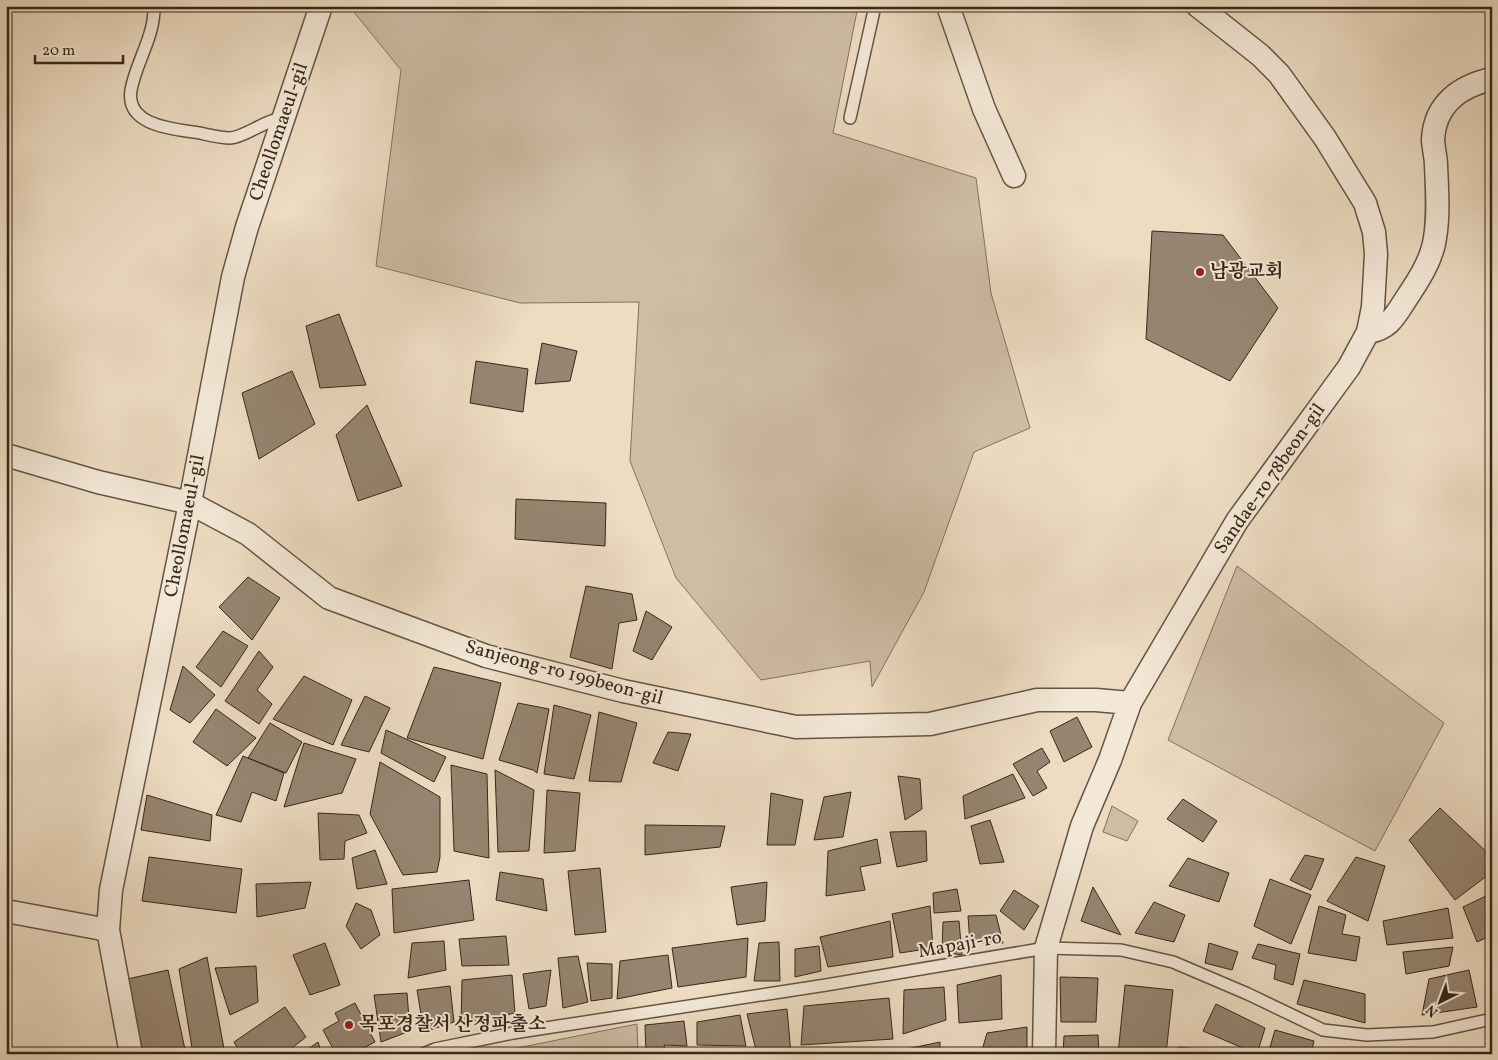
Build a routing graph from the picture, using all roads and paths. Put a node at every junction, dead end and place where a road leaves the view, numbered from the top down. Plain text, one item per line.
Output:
1 (154, 6) edge
2 (321, 6) edge
3 (875, 6) edge
4 (948, 6) edge
5 (1198, 6) edge
6 (1492, 79) edge
7 (283, 118) junction
8 (850, 118) dead end
9 (1014, 176) dead end
10 (1368, 332) junction
11 (6, 455) edge
12 (190, 503) junction
13 (1130, 703) junction
14 (6, 911) edge
15 (108, 930) junction
16 (1046, 948) junction
17 (1492, 1019) edge
18 (131, 1054) edge
19 (423, 1054) edge
20 (1044, 1054) edge

1 - 7 lane
2 - 7 street, Cheollomaeul-gil
3 - 8 lane
4 - 9 street
5 - 10 street, Sandae-ro 78beon-gil
6 - 10 street
7 - 12 street, Cheollomaeul-gil
10 - 13 street, Sandae-ro 78beon-gil
11 - 12 street, Sanjeong-ro 199beon-gil
12 - 13 street, Sanjeong-ro 199beon-gil
12 - 15 street, Cheollomaeul-gil
13 - 16 street, Sandae-ro 78beon-gil
14 - 15 street
15 - 18 street, Cheollomaeul-gil
16 - 17 lane, Mapaji-ro
16 - 19 lane, Mapaji-ro
16 - 20 street, Sandae-ro 78beon-gil

